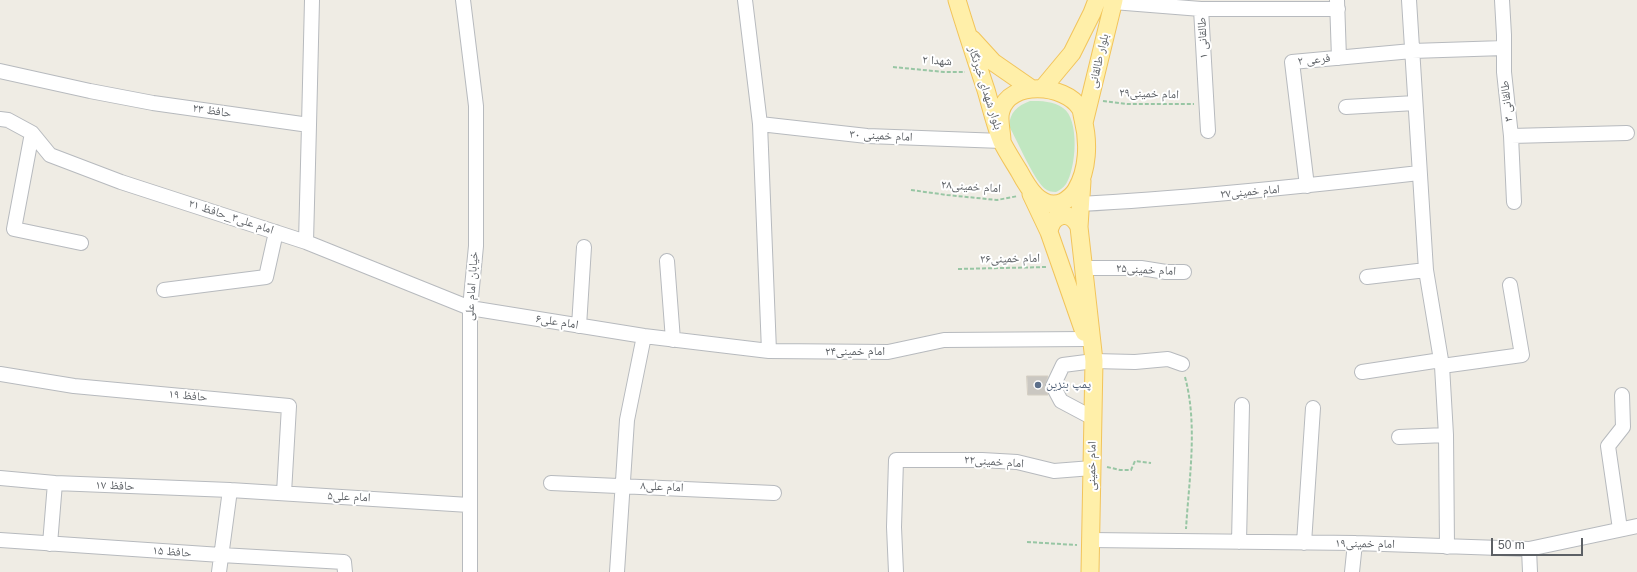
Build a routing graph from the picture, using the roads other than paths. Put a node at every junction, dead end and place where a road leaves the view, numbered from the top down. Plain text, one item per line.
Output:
1 (312, 0) edge
2 (463, 0) edge
3 (745, 0) edge
4 (957, 0) edge
5 (1409, 0) edge
6 (1502, 0) edge
7 (1108, 1) edge
8 (1337, 4) edge
9 (1201, 9) junction
10 (967, 34) junction
11 (1504, 48) junction
12 (1412, 51) junction
13 (1339, 58) junction
14 (0, 70) edge
15 (1037, 89) junction
16 (1415, 103) junction
17 (1346, 107) dead end
18 (0, 119) edge
19 (1084, 123) junction
20 (760, 124) junction
21 (309, 125) junction
22 (1208, 130) dead end
23 (32, 133) junction
24 (1627, 133) dead end
25 (1511, 136) junction
26 (1002, 141) junction
27 (1419, 173) junction
28 (1082, 178) junction
29 (1308, 186) junction
30 (1028, 189) junction
31 (1514, 202) dead end
32 (1080, 204) junction
33 (1079, 227) junction
34 (276, 232) junction
35 (1050, 232) junction
36 (80, 242) dead end
37 (306, 242) junction
38 (584, 247) dead end
39 (667, 261) dead end
40 (1084, 268) junction
41 (1426, 270) junction
42 (1184, 272) dead end
43 (1367, 277) dead end
44 (1510, 285) dead end
45 (164, 290) dead end
46 (470, 308) junction
47 (579, 326) junction
48 (644, 336) junction
49 (1086, 339) junction
50 (674, 340) junction
51 (770, 351) junction
52 (1094, 361) junction
53 (1441, 363) junction
54 (1182, 364) road end
55 (1362, 372) dead end
56 (0, 374) edge
57 (1622, 395) dead end
58 (1242, 405) dead end
59 (1313, 408) dead end
60 (1093, 418) junction
61 (1446, 435) junction
62 (1399, 437) dead end
63 (1092, 466) junction
64 (0, 478) edge
65 (55, 483) junction
66 (551, 483) dead end
67 (623, 485) junction
68 (230, 490) junction
69 (774, 493) dead end
70 (284, 494) junction
71 (469, 505) junction
72 (1637, 526) edge
73 (1620, 529) junction
74 (0, 540) edge
75 (1239, 542) junction
76 (1090, 543) junction
77 (1304, 543) junction
78 (50, 544) junction
79 (1355, 544) junction
80 (1447, 547) junction
81 (1529, 549) junction
82 (222, 555) junction
83 (345, 567) edge
84 (219, 572) edge
85 (470, 572) edge
86 (617, 572) edge
87 (896, 572) edge
88 (1090, 572) edge
89 (1352, 572) edge
90 (1530, 572) edge

1 - 21 street
2 - 46 street, خیابان امام علی
3 - 20 street
4 - 10 main road, بلوار شهدای خبرنگار
5 - 12 street
6 - 11 street, طالقانی ۳
7 - 9 street, طالقانی ۱
7 - 15 main road, بلوار طالقانی
7 - 19 main road, بلوار طالقانی
8 - 9 street
8 - 13 street
9 - 22 street, طالقانی ۱
10 - 15 main road, بلوار شهدای خبرنگار
10 - 26 main road, بلوار شهدای خبرنگار
11 - 12 street, فرعی ۲
11 - 25 street, طالقانی ۳
12 - 13 street, فرعی ۲
12 - 16 street
13 - 29 street, فرعی ۲
14 - 21 street, حافظ ۲۳
15 - 19 main road
15 - 26 main road
16 - 17 street
16 - 27 street
18 - 23 street, امام علی۳_حافظ ۲۱
19 - 28 main road
20 - 26 street, امام خمینی ۳۰
20 - 51 street
21 - 37 street
23 - 34 street, امام علی۳_حافظ ۲۱
23 - 36 street
24 - 25 street
25 - 31 street, طالقانی ۳
26 - 30 main road
27 - 29 street, امام خمینی۲۷
27 - 41 street
28 - 30 main road
28 - 32 main road, امام خمینی
29 - 32 street, امام خمینی۲۷
30 - 35 main road, امام خمینی
32 - 33 main road, امام خمینی
33 - 35 main road
33 - 40 main road, امام خمینی
34 - 37 street, امام علی۳_حافظ ۲۱
34 - 45 street
35 - 49 main road, امام خمینی
37 - 46 street, امام علی۳_حافظ ۲۱
38 - 47 street
39 - 50 street
40 - 42 street, امام خمینی۲۵
40 - 52 main road, امام خمینی
41 - 43 street
41 - 53 street
44 - 53 street
46 - 47 street, امام علی۶
46 - 71 street, خیابان امام علی
47 - 48 street, امام علی۶
48 - 50 street, امام خمینی۲۴
48 - 67 street
49 - 51 street, امام خمینی۲۴
49 - 52 main road, امام خمینی
50 - 51 street, امام خمینی۲۴
52 - 54 street
52 - 60 main road, امام خمینی
52 - 60 street
53 - 55 street
53 - 61 street
56 - 70 street, حافظ ۱۹
57 - 73 street
58 - 75 street
59 - 77 street
60 - 63 main road, امام خمینی
61 - 62 street
61 - 80 street
63 - 76 main road, امام خمینی
63 - 87 street, امام خمینی۲۲
64 - 65 street, حافظ ۱۷
65 - 68 street, حافظ ۱۷
65 - 78 street
66 - 67 street, امام علی۸
67 - 69 street, امام علی۸
67 - 86 street
68 - 70 street, امام علی۵
68 - 82 street
70 - 71 street, امام علی۵
71 - 85 street, خیابان امام علی
72 - 73 street, امام خمینی۱۹
73 - 81 street, امام خمینی۱۹
74 - 78 street, حافظ ۱۵
75 - 76 street, امام خمینی۱۹
75 - 77 street, امام خمینی۱۹
76 - 88 main road, امام خمینی
77 - 79 street, امام خمینی۱۹
78 - 82 street, حافظ ۱۵
79 - 80 street, امام خمینی۱۹
79 - 89 street
80 - 81 street, امام خمینی۱۹
81 - 90 street
82 - 83 street, حافظ ۱۵
82 - 84 street

